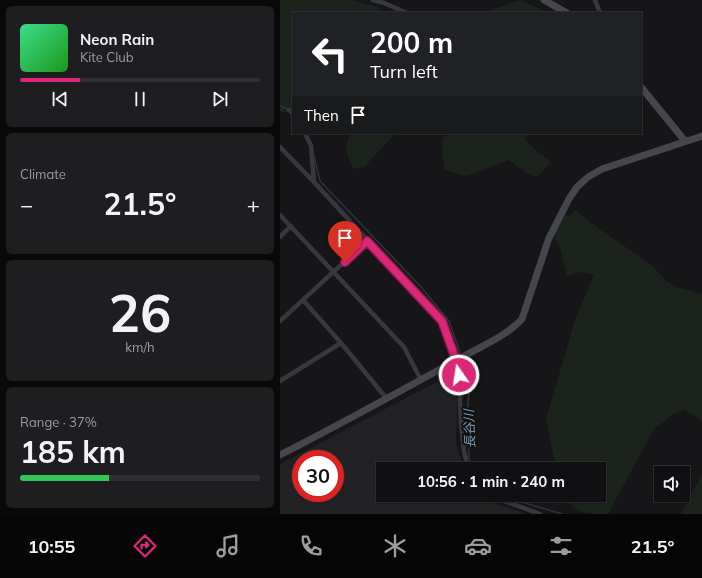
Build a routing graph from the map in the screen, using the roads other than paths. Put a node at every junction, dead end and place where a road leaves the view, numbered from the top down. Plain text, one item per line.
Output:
1 (373, 0) edge
2 (544, 0) edge
3 (595, 0) edge
4 (405, 12) edge
5 (565, 12) edge
6 (600, 12) edge
7 (642, 88) edge
8 (289, 110) dead end
9 (292, 113) edge
10 (305, 134) edge
11 (702, 136) edge
12 (684, 141) junction
13 (280, 147) edge
14 (314, 182) junction
15 (280, 215) edge
16 (291, 226) junction
17 (280, 237) edge
18 (367, 241) junction
19 (334, 272) junction
20 (303, 300) junction
21 (280, 321) edge
22 (341, 343) junction
23 (456, 360) junction
24 (421, 380) junction
25 (280, 381) edge
26 (387, 399) junction
27 (280, 455) edge
28 (466, 462) edge
29 (507, 502) edge
30 (540, 514) edge

1 - 4 street
2 - 5 street
3 - 6 street
7 - 12 street
8 - 9 street
10 - 14 street
11 - 12 street
12 - 23 street
13 - 14 street
14 - 18 street
15 - 16 street
16 - 17 street
16 - 19 street
18 - 19 street
18 - 23 street
19 - 20 street
19 - 24 street
20 - 21 street
20 - 22 street
22 - 25 street
22 - 26 street
23 - 24 street
23 - 28 street
24 - 26 street
26 - 27 street
29 - 30 street

